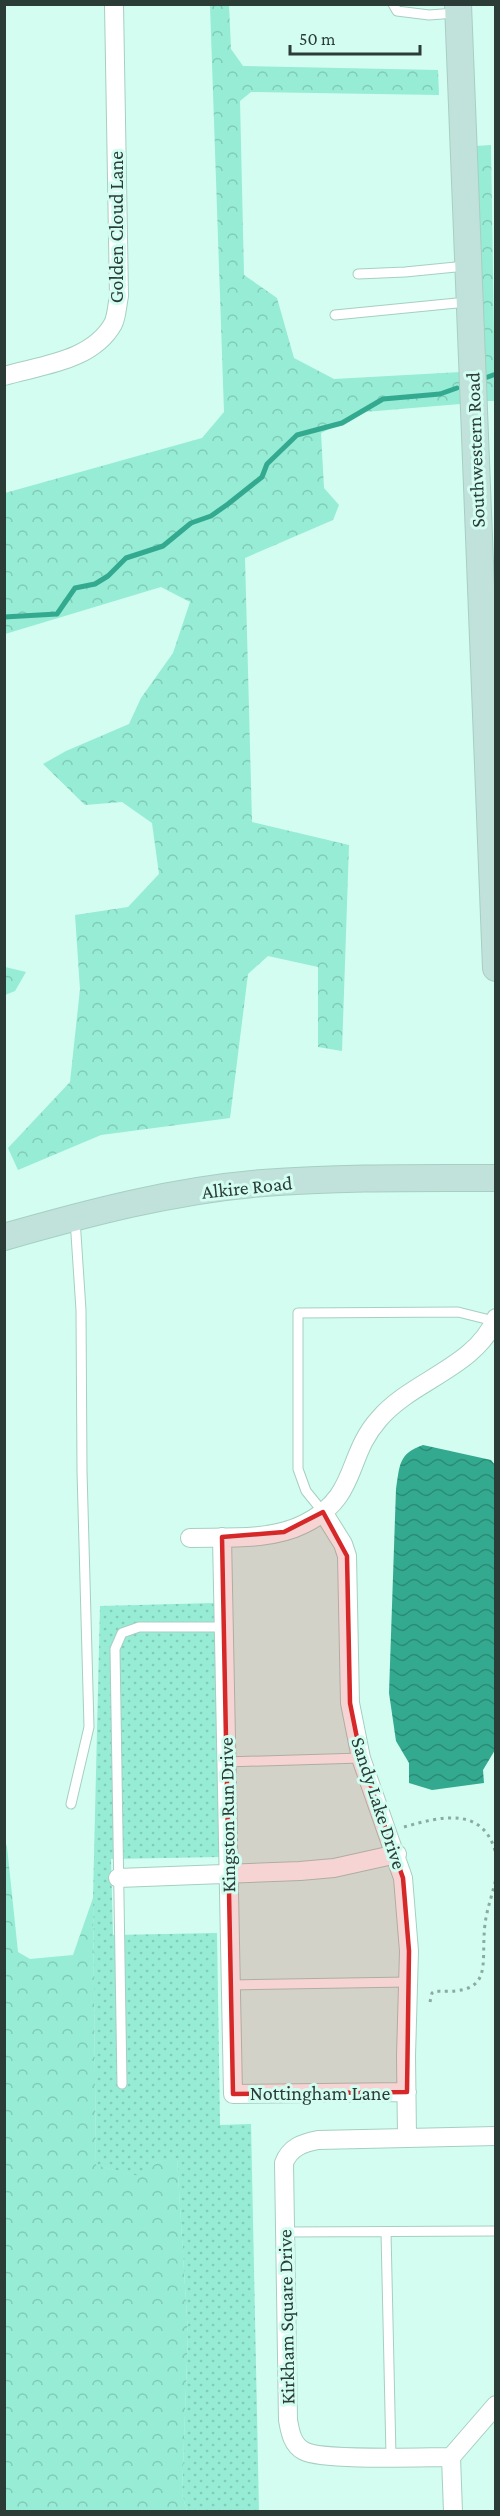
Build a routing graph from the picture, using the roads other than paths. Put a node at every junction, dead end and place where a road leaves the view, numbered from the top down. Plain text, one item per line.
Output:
1 (114, 4) edge
2 (393, 4) edge
3 (458, 9) edge
4 (468, 266) junction
5 (358, 274) dead end
6 (469, 302) junction
7 (335, 315) dead end
8 (4, 376) edge
9 (495, 968) edge
10 (495, 1178) edge
11 (75, 1217) junction
12 (4, 1238) edge
13 (495, 1320) edge
14 (323, 1512) junction
15 (222, 1537) junction
16 (190, 1538) dead end
17 (223, 1627) junction
18 (361, 1758) junction
19 (226, 1762) junction
20 (72, 1804) dead end
21 (397, 1854) junction
22 (228, 1874) junction
23 (118, 1878) junction
24 (408, 1982) junction
25 (231, 1985) junction
26 (122, 2084) dead end
27 (407, 2092) junction
28 (233, 2094) joint
29 (495, 2136) edge
30 (407, 2137) junction
31 (495, 2231) edge
32 (285, 2232) junction
33 (386, 2232) junction
34 (495, 2406) edge
35 (391, 2456) junction
36 (452, 2457) junction
37 (453, 2511) edge

1 - 8 street, Golden Cloud Lane
2 - 3 lane
3 - 4 street, Southwestern Road
4 - 5 lane
4 - 6 street, Southwestern Road
6 - 7 lane
6 - 9 street, Southwestern Road
10 - 11 street, Alkire Road
11 - 12 street, Alkire Road
11 - 20 lane
13 - 14 street
13 - 14 lane
14 - 15 street
14 - 18 street, Sandy Lake Drive
15 - 16 street
15 - 17 street, Kingston Run Drive
17 - 19 street, Kingston Run Drive
17 - 23 lane
18 - 19 lane
18 - 21 street, Sandy Lake Drive
19 - 22 street, Kingston Run Drive
21 - 22 street
21 - 24 street, Sandy Lake Drive
22 - 23 street
22 - 25 street, Kingston Run Drive
23 - 26 lane
24 - 25 lane
24 - 27 street, Sandy Lake Drive
25 - 28 street, Kingston Run Drive
27 - 28 street, Nottingham Lane
27 - 30 street, Sandy Lake Drive
29 - 30 street, Kirkham Square Drive
30 - 32 street, Kirkham Square Drive
31 - 33 lane
32 - 33 lane
32 - 35 street, Kirkham Square Drive
33 - 35 lane
34 - 36 street
35 - 36 street, Kirkham Square Drive
36 - 37 street

